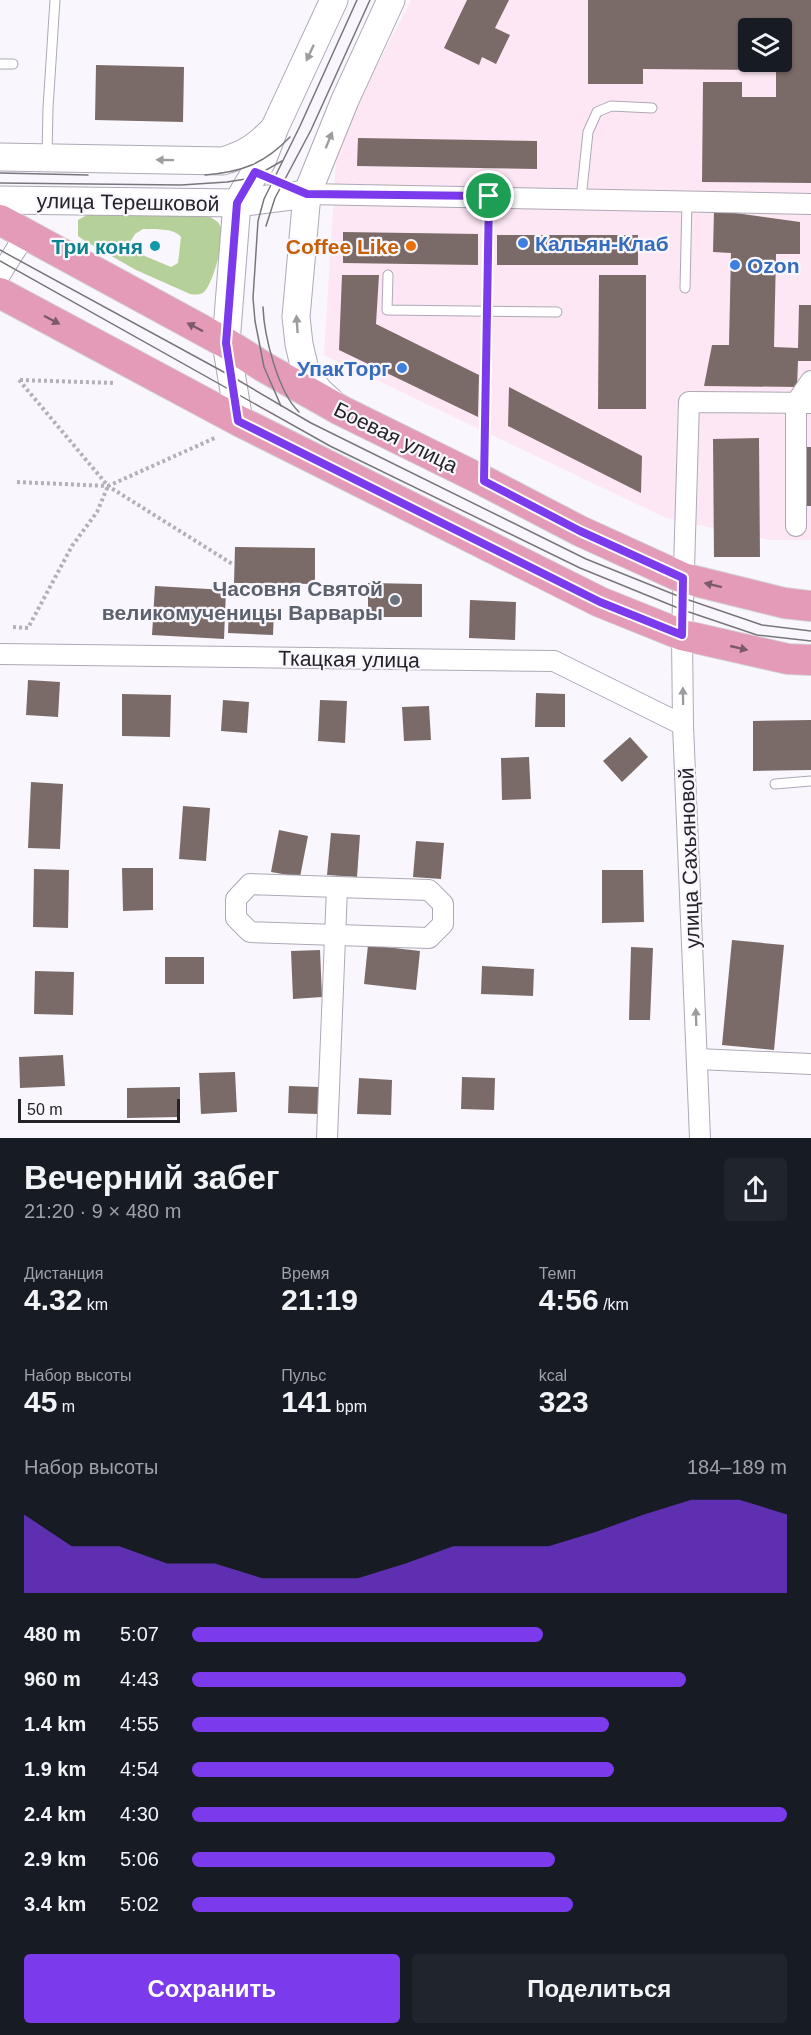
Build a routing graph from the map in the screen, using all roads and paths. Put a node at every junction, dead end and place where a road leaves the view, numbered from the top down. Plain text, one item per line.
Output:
1 (55, 0) edge
2 (334, 0) edge
3 (391, 0) edge
4 (0, 64) edge
5 (13, 64) dead end
6 (652, 108) dead end
7 (276, 127) junction
8 (0, 157) edge
9 (47, 158) junction
10 (255, 172) junction
11 (307, 194) junction
12 (489, 196) junction
13 (581, 199) junction
14 (0, 200) edge
15 (687, 201) junction
16 (237, 203) junction
17 (811, 204) edge
18 (12, 227) edge
19 (0, 275) edge
20 (388, 275) dead end
21 (685, 288) dead end
22 (0, 293) edge
23 (487, 311) junction
24 (557, 312) dead end
25 (226, 343) junction
26 (811, 381) edge
27 (115, 383) dead end
28 (803, 403) edge
29 (340, 410) junction
30 (229, 429) junction
31 (484, 481) junction
32 (17, 482) dead end
33 (108, 486) junction
34 (796, 526) dead end
35 (234, 565) dead end
36 (683, 578) junction
37 (811, 606) edge
38 (14, 627) dead end
39 (682, 635) junction
40 (0, 654) edge
41 (811, 660) edge
42 (683, 725) junction
43 (811, 781) edge
44 (775, 784) dead end
45 (337, 888) junction
46 (335, 935) junction
47 (698, 1059) junction
48 (811, 1064) edge
49 (327, 1138) edge
50 (700, 1138) edge

1 - 9 lane
2 -> 7 main road
11 -> 3 main road
4 - 5 lane
6 - 13 lane
7 -> 9 main road, улица Терешковой
7 - 10 main road
8 - 9 main road, улица Терешковой
10 - 11 main road
10 - 16 main road
11 - 12 street
11 - 16 main road, улица Терешковой
29 -> 11 main road
12 - 13 street
12 - 23 lane
13 - 15 street
14 - 16 main road, улица Терешковой
15 - 17 street
15 - 21 lane
16 - 25 main road
18 - 19 street
25 -> 18 main road, Боевая улица
20 - 23 lane
22 -> 30 main road
23 - 24 lane
23 - 31 lane
25 - 29 main road, Боевая улица
25 - 30 main road
26 - 28 street
27 - 33 path
28 - 34 street
28 - 36 street, улица Сахьяновой
29 - 31 main road, Боевая улица
30 - 33 path
30 - 39 main road
31 - 36 main road, Боевая улица
32 - 33 path
33 - 35 path
33 - 38 path
37 -> 36 main road, Боевая улица
36 - 39 street, улица Сахьяновой
39 -> 41 main road
42 -> 39 street, улица Сахьяновой
40 - 42 street, Ткацкая улица
47 -> 42 street, улица Сахьяновой
43 - 44 lane
45 - 46 street
45 - 46 street
45 - 46 street
46 - 49 street
47 - 48 street
47 - 50 street, улица Сахьяновой

